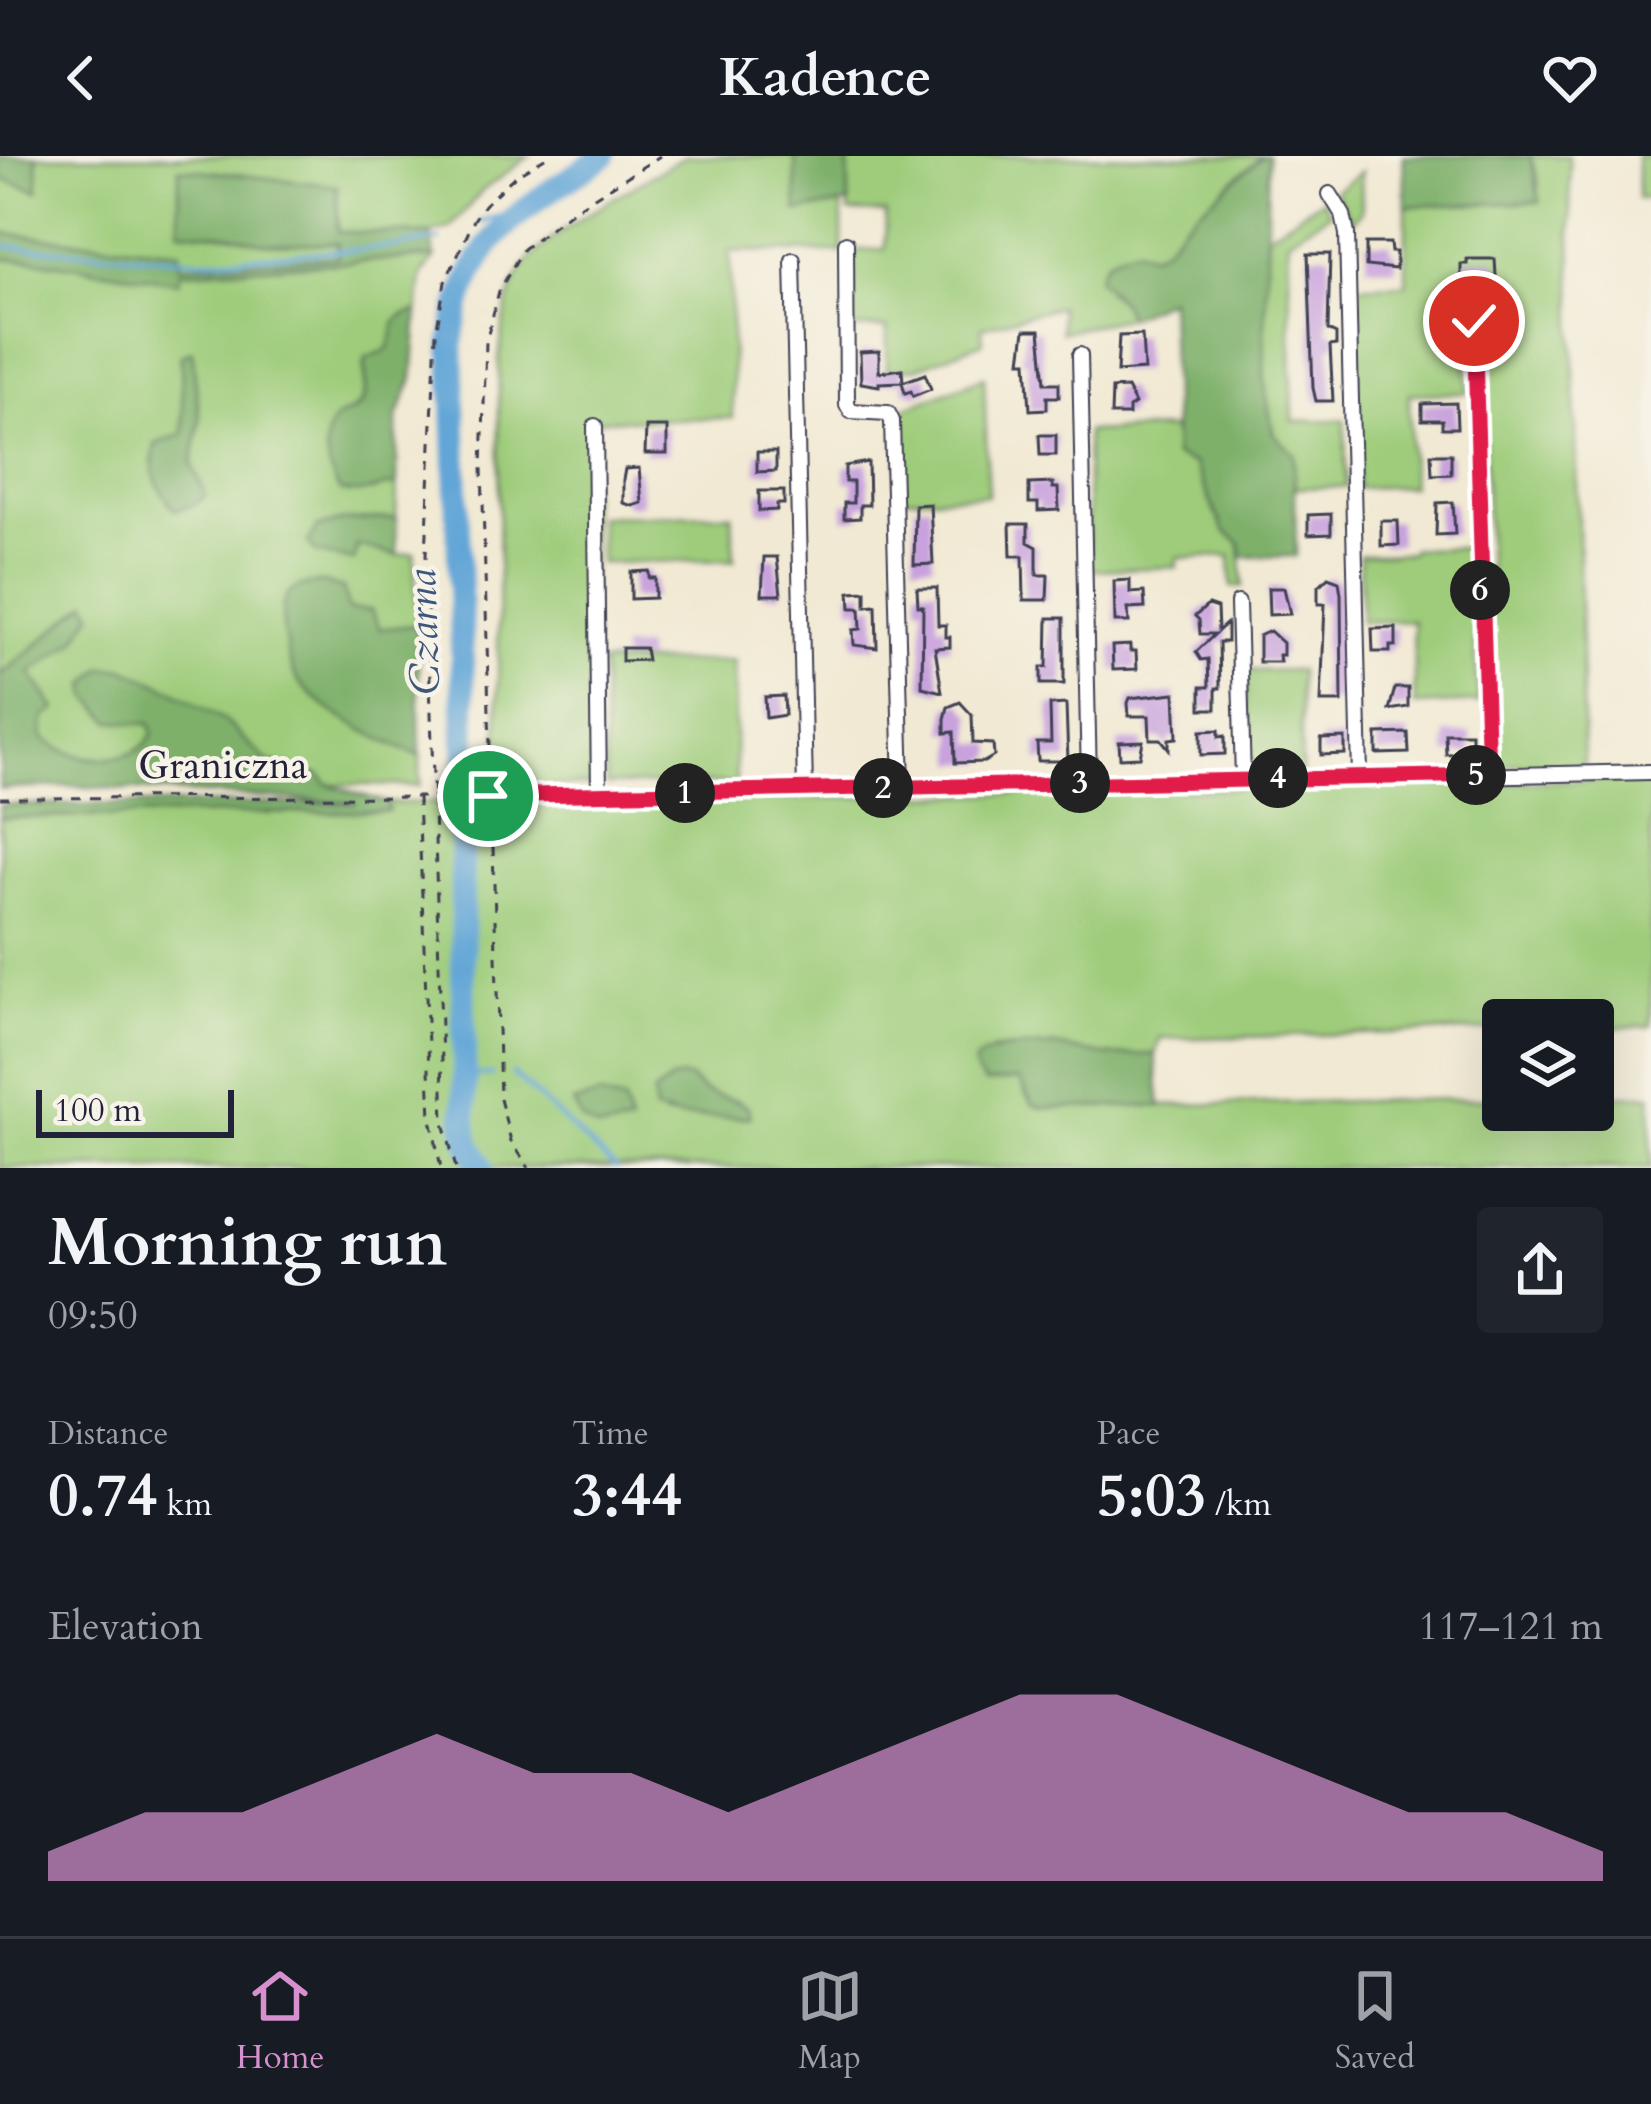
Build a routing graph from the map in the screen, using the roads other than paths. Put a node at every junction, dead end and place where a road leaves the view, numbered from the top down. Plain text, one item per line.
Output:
1 (1330, 194) dead end
2 (845, 243) dead end
3 (793, 260) dead end
4 (1474, 321) dead end
5 (1080, 355) dead end
6 (595, 426) dead end
7 (1238, 603) dead end
8 (1651, 772) edge
9 (1488, 775) junction
10 (1360, 776) junction
11 (1243, 779) junction
12 (1089, 782) junction
13 (902, 787) junction
14 (805, 790) junction
15 (599, 795) junction
16 (490, 797) road end

1 - 10 street
2 - 13 street
3 - 14 street
4 - 9 street
5 - 12 street
6 - 15 street
7 - 11 street
8 - 9 street
9 - 10 street
10 - 11 street
11 - 12 street
12 - 13 street
13 - 14 street
14 - 15 street
15 - 16 street

